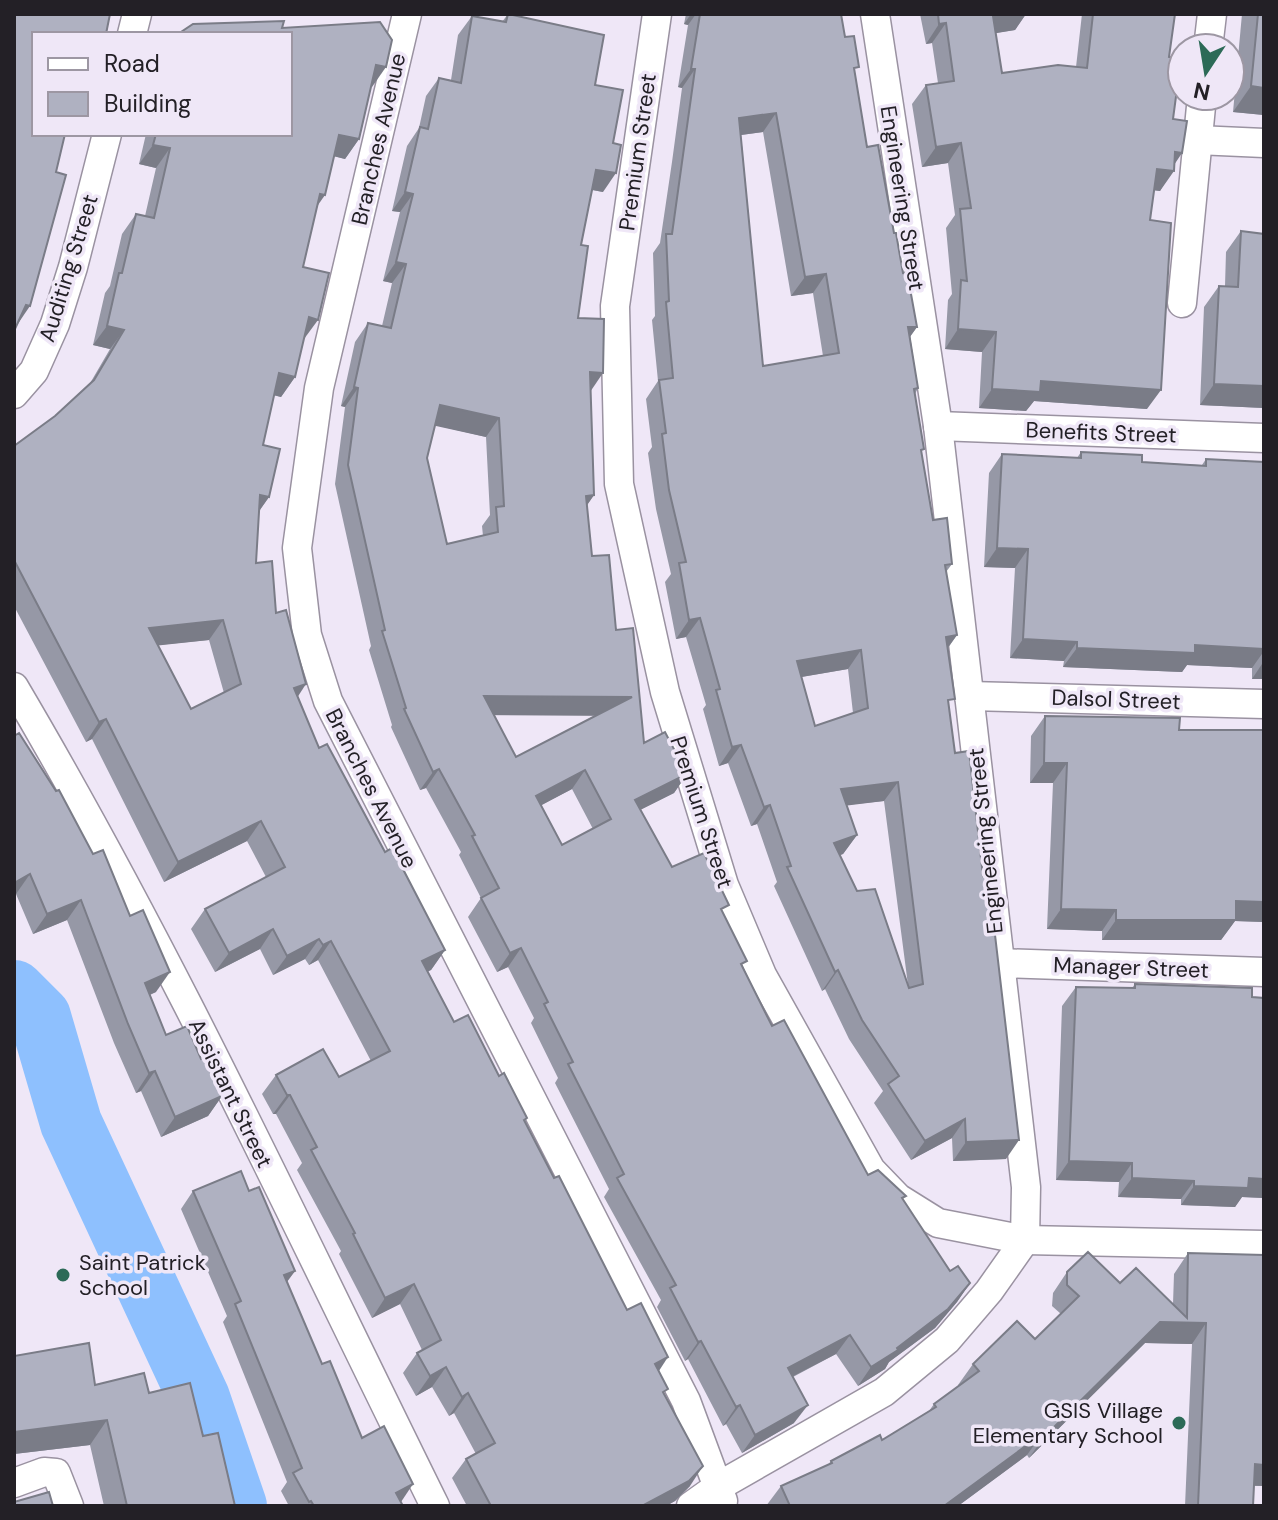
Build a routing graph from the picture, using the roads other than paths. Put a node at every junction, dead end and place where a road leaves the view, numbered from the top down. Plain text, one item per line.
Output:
1 (407, 14) edge
2 (657, 14) edge
3 (875, 14) edge
4 (1200, 112) edge
5 (106, 136) edge
6 (1197, 140) junction
7 (1264, 143) edge
8 (1182, 303) dead end
9 (14, 394) edge
10 (938, 426) junction
11 (1264, 438) edge
12 (14, 687) edge
13 (969, 696) junction
14 (1264, 704) edge
15 (998, 963) junction
16 (1264, 972) edge
17 (1025, 1240) junction
18 (1264, 1245) edge
19 (14, 1483) edge
20 (722, 1496) edge
21 (69, 1506) edge
22 (435, 1506) edge
23 (691, 1506) edge

1 - 20 street, Branches Avenue
2 - 17 street, Premium Street
3 - 10 street, Engineering Street
4 - 6 street
5 - 9 street, Auditing Street
6 - 7 street
6 - 8 street
10 - 11 street, Benefits Street
10 - 13 street, Engineering Street
12 - 22 street, Assistant Street
13 - 14 street, Dalsol Street
13 - 15 street, Engineering Street
15 - 16 street, Manager Street
15 - 17 street, Engineering Street
17 - 18 street, Premium Street
17 - 20 street
19 - 21 street
20 - 23 street

